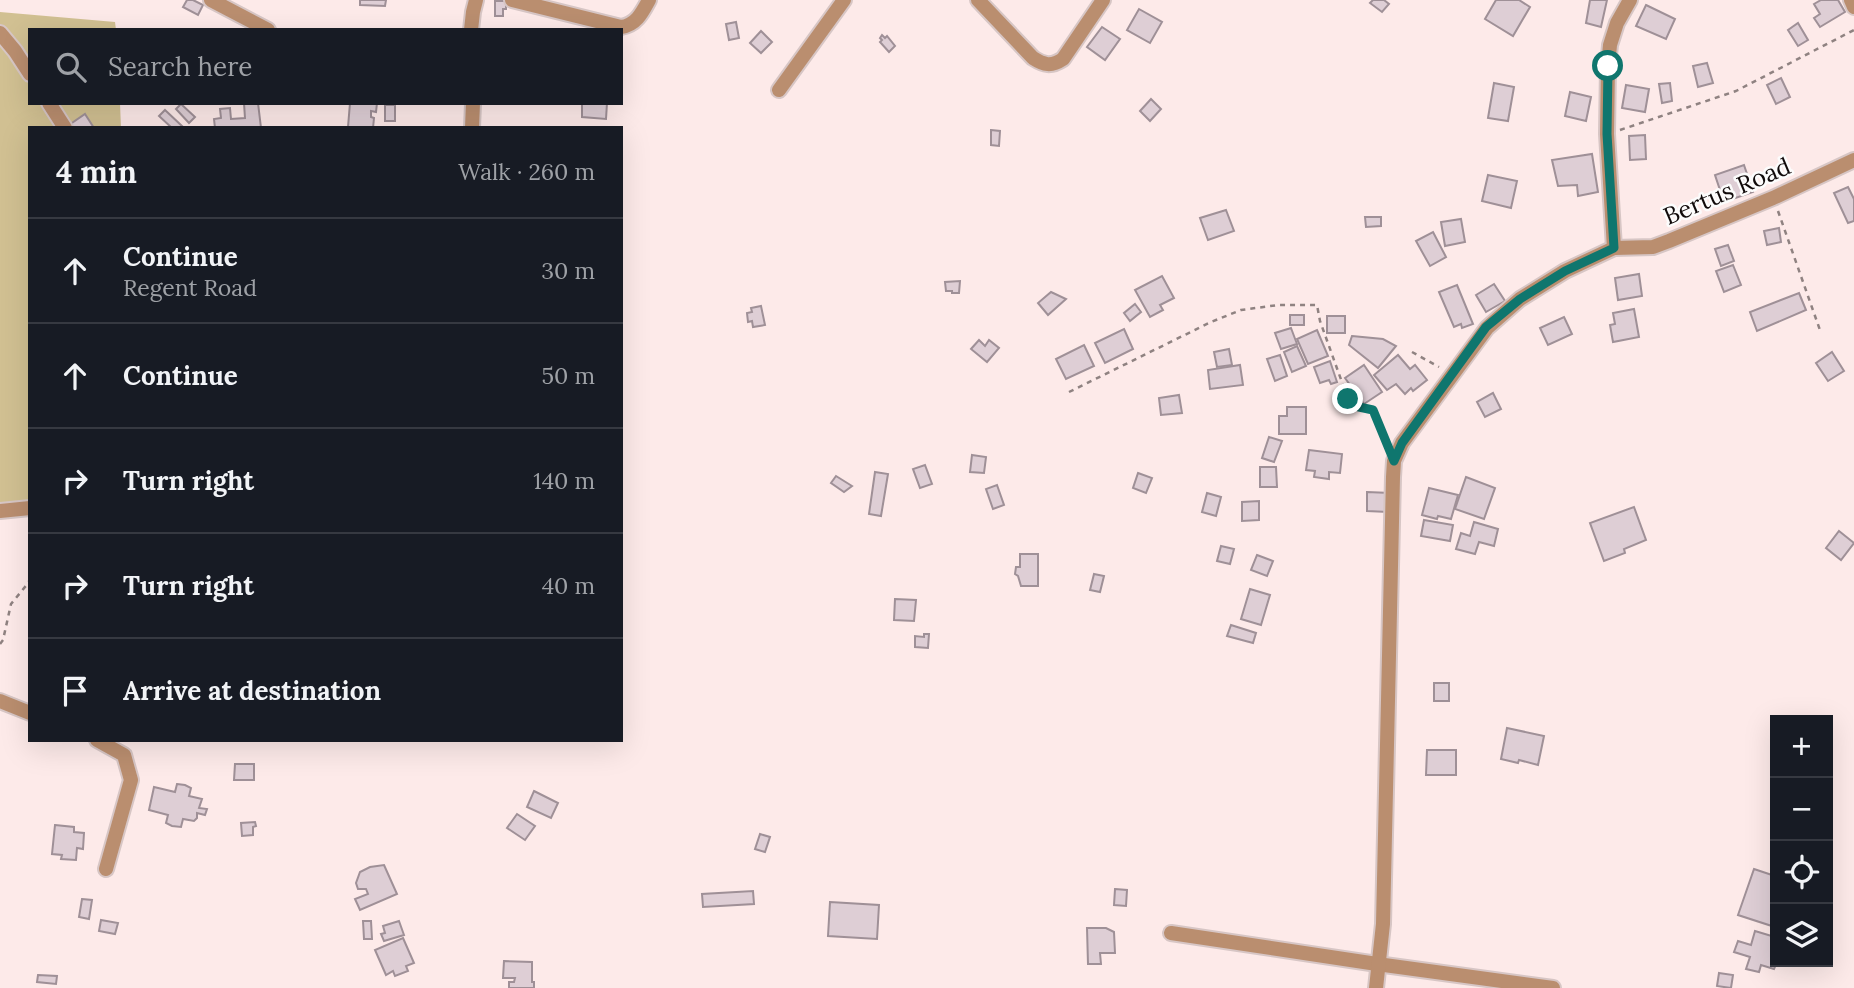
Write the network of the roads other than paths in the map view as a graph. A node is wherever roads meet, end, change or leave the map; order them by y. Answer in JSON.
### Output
{"nodes":[{"id":1,"x":476,"y":0,"type":"edge"},
{"id":2,"x":512,"y":0,"type":"edge"},
{"id":3,"x":649,"y":0,"type":"edge"},
{"id":4,"x":844,"y":0,"type":"edge"},
{"id":5,"x":978,"y":0,"type":"edge"},
{"id":6,"x":1103,"y":0,"type":"edge"},
{"id":7,"x":1630,"y":0,"type":"edge"},
{"id":8,"x":1851,"y":0,"type":"edge"},
{"id":9,"x":216,"y":1,"type":"edge"},
{"id":10,"x":1854,"y":7,"type":"edge"},
{"id":11,"x":264,"y":28,"type":"edge"},
{"id":12,"x":471,"y":28,"type":"edge"},
{"id":13,"x":0,"y":33,"type":"edge"},
{"id":14,"x":28,"y":71,"type":"edge"},
{"id":15,"x":779,"y":90,"type":"dead end"},
{"id":16,"x":50,"y":105,"type":"edge"},
{"id":17,"x":473,"y":105,"type":"edge"},
{"id":18,"x":64,"y":126,"type":"edge"},
{"id":19,"x":472,"y":126,"type":"edge"},
{"id":20,"x":1854,"y":160,"type":"edge"},
{"id":21,"x":1614,"y":248,"type":"junction"},
{"id":22,"x":28,"y":508,"type":"edge"},
{"id":23,"x":0,"y":511,"type":"edge"},
{"id":24,"x":0,"y":701,"type":"edge"},
{"id":25,"x":28,"y":712,"type":"edge"},
{"id":26,"x":101,"y":742,"type":"edge"},
{"id":27,"x":106,"y":869,"type":"dead end"},
{"id":28,"x":1171,"y":933,"type":"dead end"},
{"id":29,"x":1377,"y":964,"type":"junction"},
{"id":30,"x":1376,"y":988,"type":"edge"},
{"id":31,"x":1553,"y":988,"type":"edge"}],
"edges":[{"from":1,"to":12,"type":"street"},
{"from":2,"to":3,"type":"street"},
{"from":4,"to":15,"type":"street"},
{"from":5,"to":6,"type":"street"},
{"from":7,"to":21,"type":"street"},
{"from":8,"to":10,"type":"street"},
{"from":9,"to":11,"type":"street"},
{"from":13,"to":14,"type":"street"},
{"from":16,"to":18,"type":"street"},
{"from":17,"to":19,"type":"street"},
{"from":20,"to":21,"type":"street","name":"Bertus Road"},
{"from":21,"to":29,"type":"street"},
{"from":22,"to":23,"type":"street"},
{"from":24,"to":25,"type":"street"},
{"from":26,"to":27,"type":"street"},
{"from":28,"to":29,"type":"street"},
{"from":29,"to":30,"type":"street"},
{"from":29,"to":31,"type":"street"}]}
